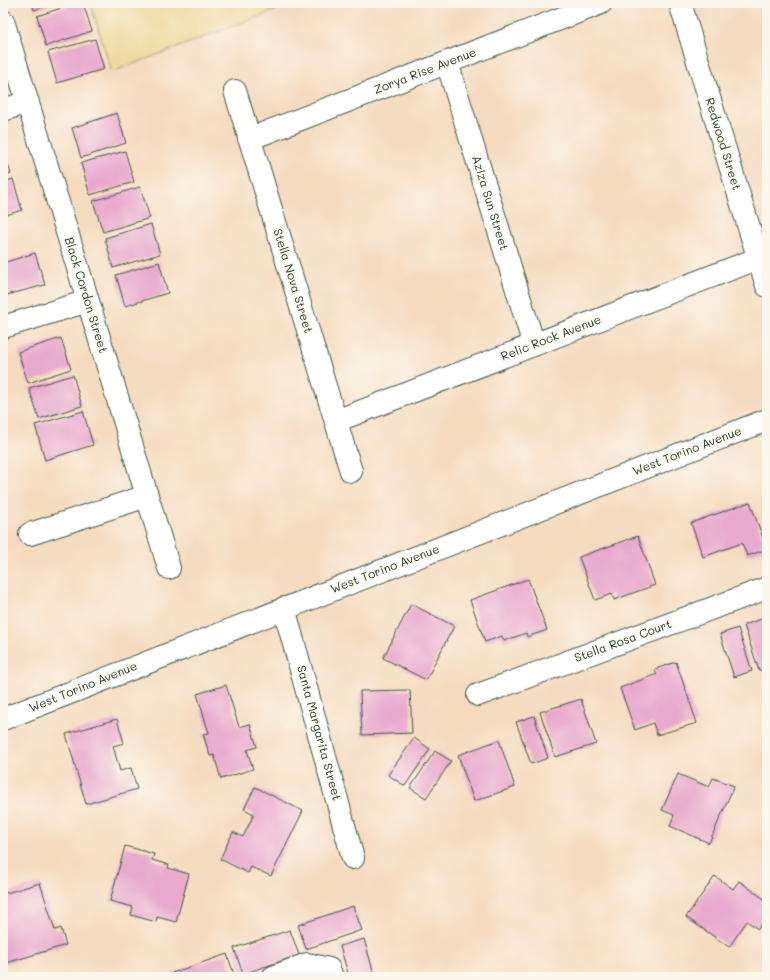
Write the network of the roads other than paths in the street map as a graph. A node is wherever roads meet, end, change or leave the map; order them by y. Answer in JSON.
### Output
{"nodes":[{"id":1,"x":601,"y":3,"type":"edge"},
{"id":2,"x":680,"y":3,"type":"edge"},
{"id":3,"x":3,"y":21,"type":"edge"},
{"id":4,"x":447,"y":62,"type":"junction"},
{"id":5,"x":234,"y":91,"type":"dead end"},
{"id":6,"x":28,"y":102,"type":"junction"},
{"id":7,"x":3,"y":110,"type":"edge"},
{"id":8,"x":249,"y":139,"type":"junction"},
{"id":9,"x":763,"y":256,"type":"edge"},
{"id":10,"x":767,"y":286,"type":"edge"},
{"id":11,"x":88,"y":301,"type":"junction"},
{"id":12,"x":3,"y":327,"type":"edge"},
{"id":13,"x":534,"y":344,"type":"junction"},
{"id":14,"x":767,"y":420,"type":"edge"},
{"id":15,"x":336,"y":421,"type":"junction"},
{"id":16,"x":351,"y":471,"type":"dead end"},
{"id":17,"x":147,"y":496,"type":"junction"},
{"id":18,"x":30,"y":534,"type":"dead end"},
{"id":19,"x":169,"y":568,"type":"dead end"},
{"id":20,"x":767,"y":588,"type":"edge"},
{"id":21,"x":284,"y":608,"type":"junction"},
{"id":22,"x":478,"y":695,"type":"dead end"},
{"id":23,"x":3,"y":718,"type":"edge"},
{"id":24,"x":353,"y":858,"type":"dead end"},
{"id":25,"x":273,"y":977,"type":"edge"},
{"id":26,"x":332,"y":977,"type":"edge"}],
"edges":[{"from":1,"to":4,"type":"street","name":"Zorya Rise Avenue"},
{"from":2,"to":9,"type":"street","name":"Redwood Street"},
{"from":3,"to":6,"type":"street","name":"Black Cordon Street"},
{"from":4,"to":8,"type":"street","name":"Zorya Rise Avenue"},
{"from":4,"to":13,"type":"street","name":"Aziza Sun Street"},
{"from":5,"to":8,"type":"street","name":"Stella Nova Street"},
{"from":6,"to":7,"type":"street"},
{"from":6,"to":11,"type":"street","name":"Black Cordon Street"},
{"from":8,"to":15,"type":"street","name":"Stella Nova Street"},
{"from":9,"to":10,"type":"street","name":"Redwood Street"},
{"from":9,"to":13,"type":"street","name":"Relic Rock Avenue"},
{"from":11,"to":12,"type":"street"},
{"from":11,"to":17,"type":"street","name":"Black Cordon Street"},
{"from":13,"to":15,"type":"street","name":"Relic Rock Avenue"},
{"from":14,"to":21,"type":"street","name":"West Torino Avenue"},
{"from":15,"to":16,"type":"street","name":"Stella Nova Street"},
{"from":17,"to":18,"type":"street"},
{"from":17,"to":19,"type":"street","name":"Black Cordon Street"},
{"from":20,"to":22,"type":"street","name":"Stella Rosa Court"},
{"from":21,"to":23,"type":"street","name":"West Torino Avenue"},
{"from":21,"to":24,"type":"street","name":"Santa Margarita Street"},
{"from":25,"to":26,"type":"street"}]}
